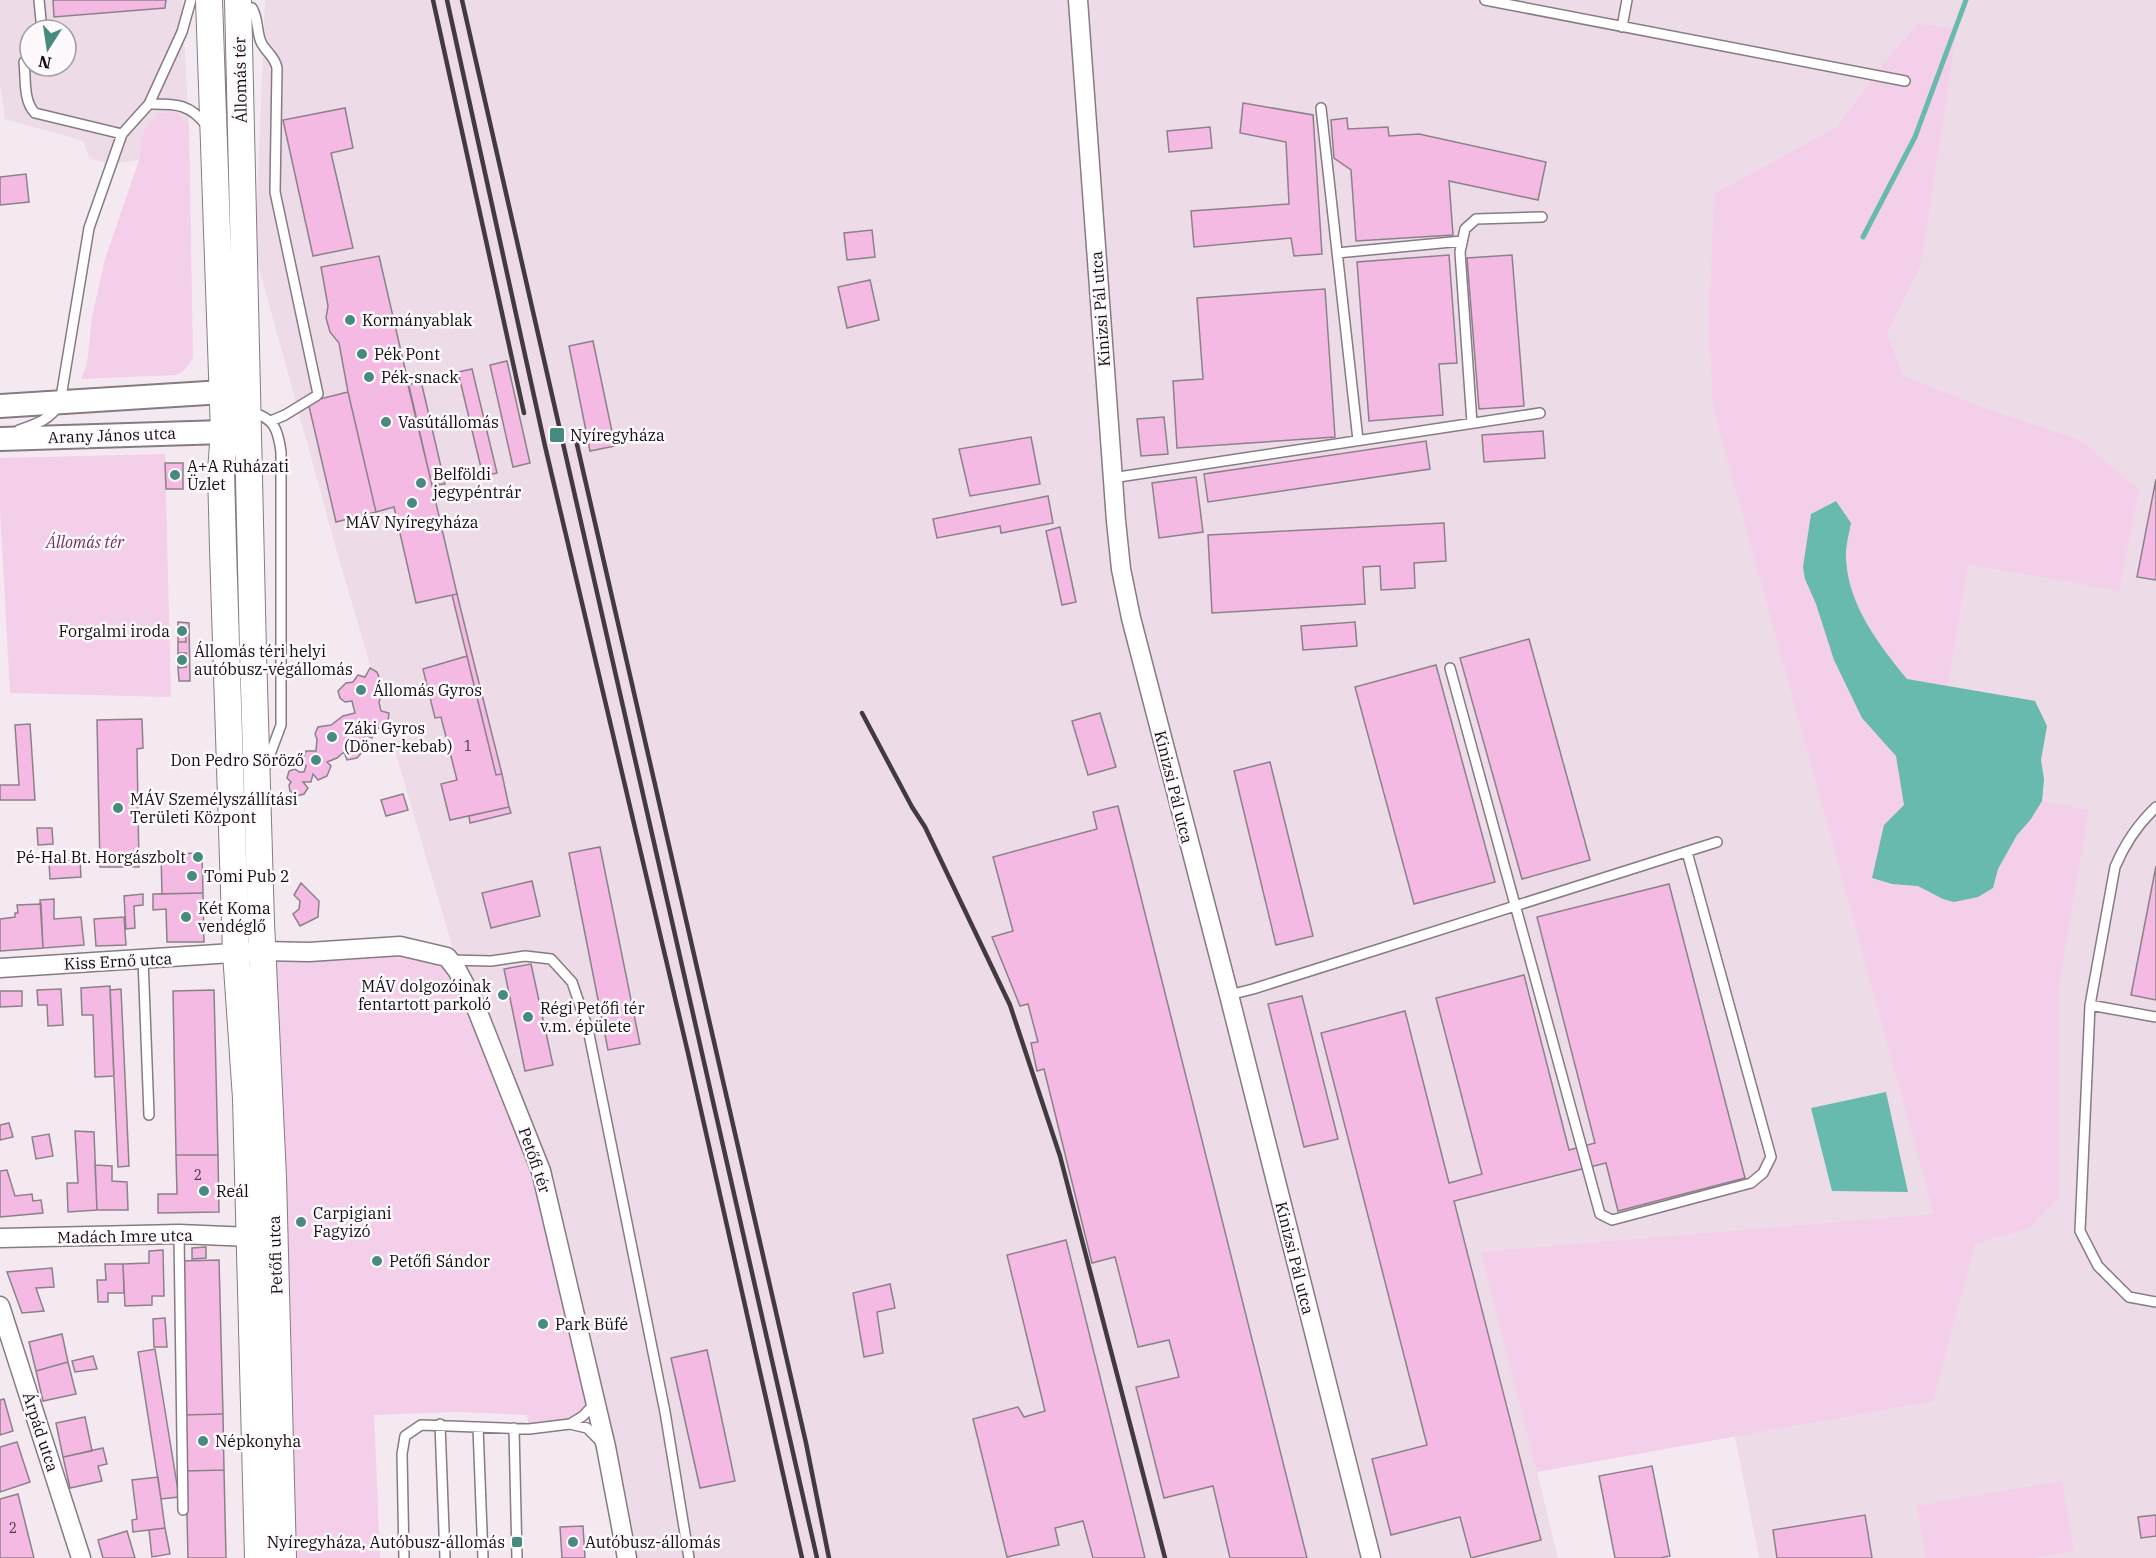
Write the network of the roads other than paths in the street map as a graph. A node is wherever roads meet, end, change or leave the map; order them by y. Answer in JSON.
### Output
{"nodes":[{"id":1,"x":39,"y":0,"type":"edge"},
{"id":2,"x":191,"y":0,"type":"edge"},
{"id":3,"x":209,"y":0,"type":"edge"},
{"id":4,"x":1078,"y":0,"type":"edge"},
{"id":5,"x":1485,"y":0,"type":"edge"},
{"id":6,"x":1627,"y":0,"type":"edge"},
{"id":7,"x":238,"y":3,"type":"edge"},
{"id":8,"x":41,"y":18,"type":"edge"},
{"id":9,"x":1622,"y":27,"type":"junction"},
{"id":10,"x":25,"y":78,"type":"edge"},
{"id":11,"x":1905,"y":81,"type":"dead end"},
{"id":12,"x":149,"y":104,"type":"junction"},
{"id":13,"x":1322,"y":108,"type":"dead end"},
{"id":14,"x":122,"y":134,"type":"junction"},
{"id":15,"x":213,"y":134,"type":"junction"},
{"id":16,"x":1542,"y":217,"type":"dead end"},
{"id":17,"x":1462,"y":241,"type":"junction"},
{"id":18,"x":1337,"y":253,"type":"junction"},
{"id":19,"x":223,"y":392,"type":"junction"},
{"id":20,"x":60,"y":403,"type":"junction"},
{"id":21,"x":0,"y":406,"type":"edge"},
{"id":22,"x":1540,"y":413,"type":"dead end"},
{"id":23,"x":260,"y":416,"type":"junction"},
{"id":24,"x":1472,"y":423,"type":"junction"},
{"id":25,"x":224,"y":432,"type":"junction"},
{"id":26,"x":0,"y":438,"type":"edge"},
{"id":27,"x":1358,"y":440,"type":"junction"},
{"id":28,"x":1112,"y":478,"type":"junction"},
{"id":29,"x":1450,"y":669,"type":"dead end"},
{"id":30,"x":2156,"y":807,"type":"edge"},
{"id":31,"x":1717,"y":842,"type":"dead end"},
{"id":32,"x":1687,"y":852,"type":"junction"},
{"id":33,"x":1515,"y":905,"type":"junction"},
{"id":34,"x":263,"y":951,"type":"junction"},
{"id":35,"x":236,"y":953,"type":"junction"},
{"id":36,"x":144,"y":959,"type":"junction"},
{"id":37,"x":450,"y":960,"type":"junction"},
{"id":38,"x":0,"y":968,"type":"edge"},
{"id":39,"x":1229,"y":995,"type":"junction"},
{"id":40,"x":2090,"y":1005,"type":"junction"},
{"id":41,"x":2156,"y":1017,"type":"edge"},
{"id":42,"x":149,"y":1114,"type":"dead end"},
{"id":43,"x":179,"y":1234,"type":"junction"},
{"id":44,"x":0,"y":1238,"type":"edge"},
{"id":45,"x":251,"y":1238,"type":"junction"},
{"id":46,"x":2156,"y":1302,"type":"edge"},
{"id":47,"x":0,"y":1306,"type":"edge"},
{"id":48,"x":596,"y":1403,"type":"junction"},
{"id":49,"x":440,"y":1424,"type":"junction"},
{"id":50,"x":570,"y":1424,"type":"junction"},
{"id":51,"x":478,"y":1426,"type":"junction"},
{"id":52,"x":514,"y":1428,"type":"junction"},
{"id":53,"x":606,"y":1447,"type":"junction"},
{"id":54,"x":183,"y":1510,"type":"dead end"},
{"id":55,"x":81,"y":1558,"type":"edge"},
{"id":56,"x":258,"y":1558,"type":"edge"},
{"id":57,"x":283,"y":1558,"type":"edge"},
{"id":58,"x":404,"y":1558,"type":"edge"},
{"id":59,"x":445,"y":1558,"type":"edge"},
{"id":60,"x":483,"y":1558,"type":"edge"},
{"id":61,"x":518,"y":1558,"type":"edge"},
{"id":62,"x":627,"y":1558,"type":"edge"},
{"id":63,"x":690,"y":1558,"type":"edge"},
{"id":64,"x":1371,"y":1558,"type":"edge"}],
"edges":[{"from":1,"to":8,"type":"lane"},
{"from":2,"to":12,"type":"lane"},
{"from":3,"to":15,"type":"main road","name":"Állomás tér"},
{"from":4,"to":28,"type":"street","name":"Kinizsi Pál utca"},
{"from":5,"to":9,"type":"lane"},
{"from":6,"to":9,"type":"lane"},
{"from":7,"to":23,"type":"main road","name":"Állomás tér"},
{"from":7,"to":23,"type":"lane"},
{"from":9,"to":11,"type":"lane"},
{"from":10,"to":14,"type":"lane"},
{"from":12,"to":14,"type":"lane"},
{"from":12,"to":15,"type":"lane"},
{"from":13,"to":18,"type":"lane"},
{"from":14,"to":20,"type":"lane"},
{"from":15,"to":19,"type":"main road","name":"Állomás tér"},
{"from":16,"to":17,"type":"lane"},
{"from":17,"to":18,"type":"lane"},
{"from":17,"to":24,"type":"lane"},
{"from":18,"to":27,"type":"lane"},
{"from":19,"to":20,"type":"street","name":"Arany János utca"},
{"from":19,"to":23,"type":"street"},
{"from":19,"to":25,"type":"main road","name":"Állomás tér"},
{"from":20,"to":21,"type":"street","name":"Arany János utca"},
{"from":20,"to":26,"type":"lane"},
{"from":22,"to":24,"type":"lane"},
{"from":23,"to":25,"type":"street"},
{"from":23,"to":34,"type":"main road","name":"Állomás tér"},
{"from":24,"to":27,"type":"lane"},
{"from":25,"to":26,"type":"street","name":"Arany János utca"},
{"from":25,"to":35,"type":"main road","name":"Állomás tér"},
{"from":27,"to":28,"type":"lane"},
{"from":28,"to":39,"type":"street","name":"Kinizsi Pál utca"},
{"from":29,"to":33,"type":"lane"},
{"from":30,"to":40,"type":"lane"},
{"from":31,"to":32,"type":"lane"},
{"from":32,"to":33,"type":"lane"},
{"from":32,"to":33,"type":"lane"},
{"from":33,"to":39,"type":"lane"},
{"from":34,"to":35,"type":"street","name":"Kiss Ernő utca"},
{"from":34,"to":37,"type":"street"},
{"from":34,"to":57,"type":"main road","name":"Petőfi utca"},
{"from":35,"to":36,"type":"street","name":"Kiss Ernő utca"},
{"from":35,"to":45,"type":"main road","name":"Petőfi utca"},
{"from":36,"to":38,"type":"street","name":"Kiss Ernő utca"},
{"from":36,"to":42,"type":"lane"},
{"from":37,"to":48,"type":"street","name":"Petőfi tér"},
{"from":37,"to":63,"type":"lane"},
{"from":39,"to":64,"type":"street","name":"Kinizsi Pál utca"},
{"from":40,"to":41,"type":"lane"},
{"from":40,"to":46,"type":"lane"},
{"from":43,"to":44,"type":"street","name":"Madách Imre utca"},
{"from":43,"to":45,"type":"street","name":"Madách Imre utca"},
{"from":43,"to":54,"type":"lane"},
{"from":45,"to":56,"type":"main road","name":"Petőfi utca"},
{"from":47,"to":55,"type":"street","name":"Árpád utca"},
{"from":48,"to":50,"type":"lane"},
{"from":48,"to":53,"type":"street","name":"Petőfi tér"},
{"from":49,"to":51,"type":"lane"},
{"from":49,"to":58,"type":"lane"},
{"from":49,"to":59,"type":"lane"},
{"from":50,"to":52,"type":"lane"},
{"from":50,"to":53,"type":"lane"},
{"from":51,"to":52,"type":"lane"},
{"from":51,"to":60,"type":"lane"},
{"from":52,"to":61,"type":"lane"},
{"from":53,"to":62,"type":"street","name":"Petőfi tér"}]}
